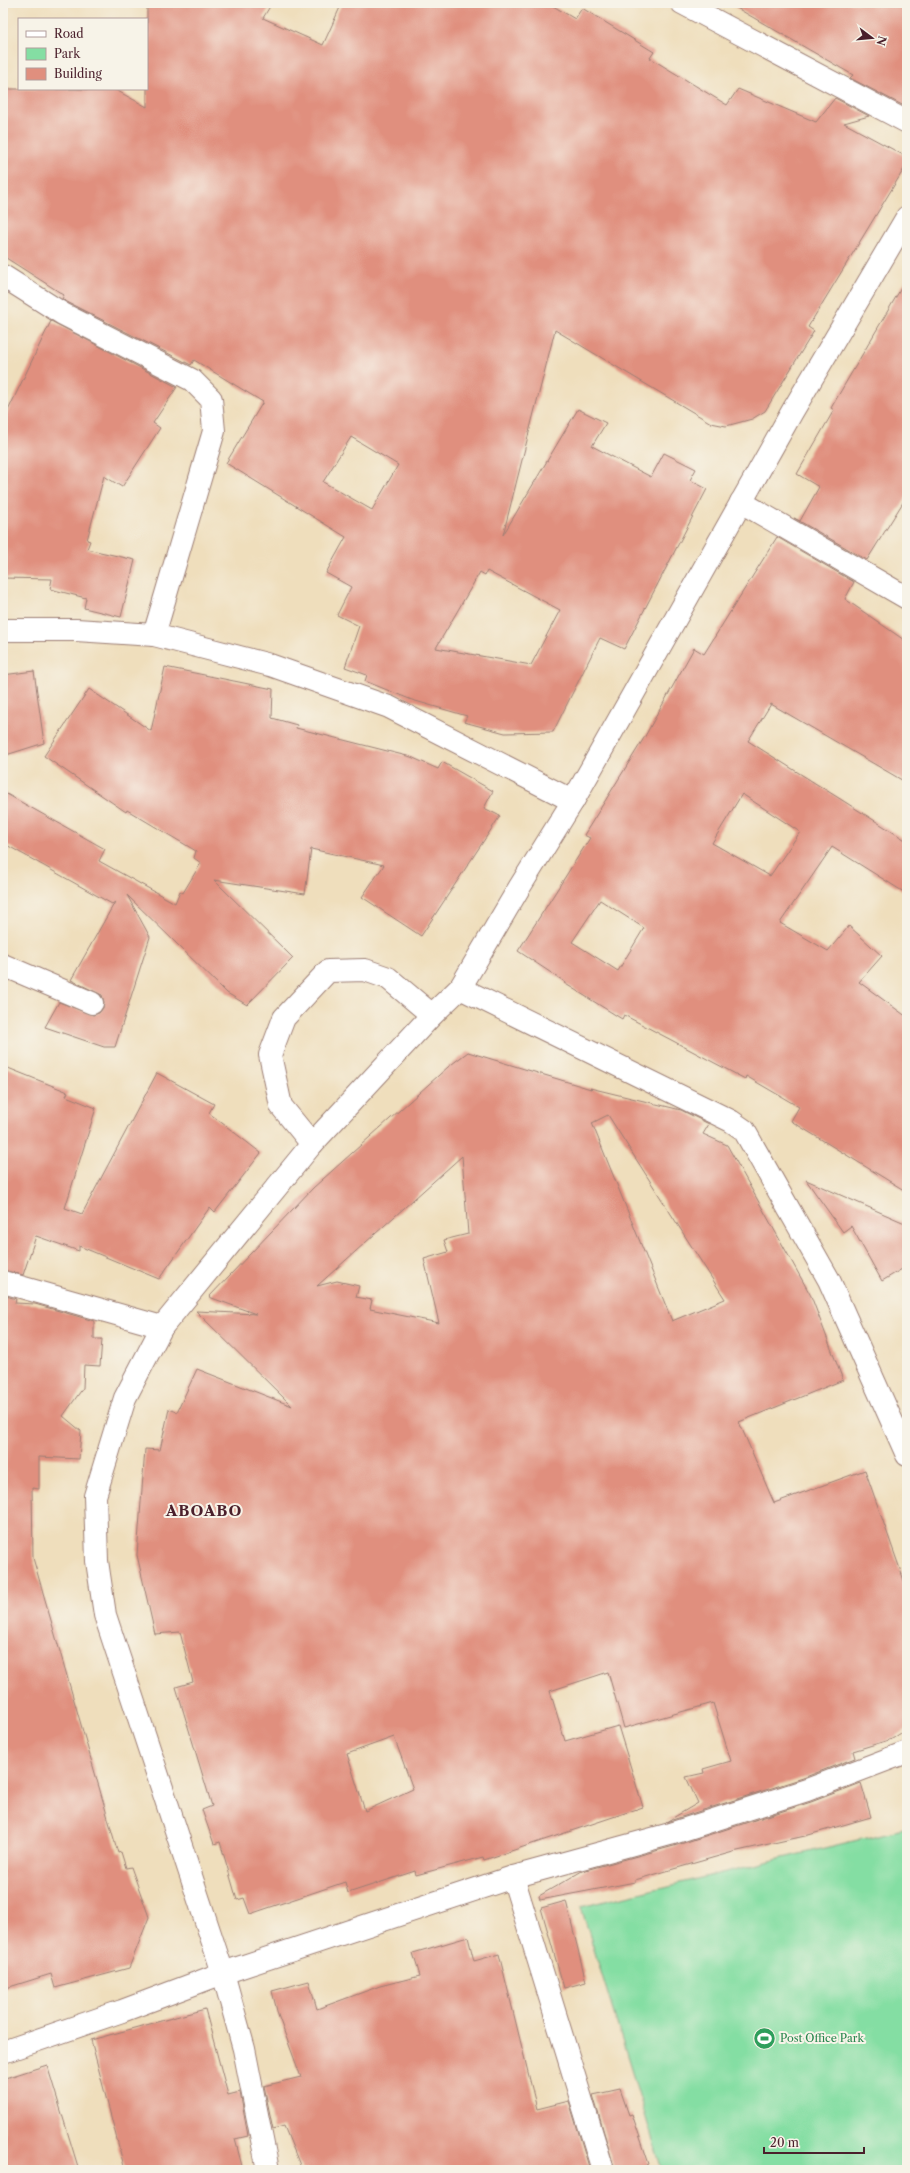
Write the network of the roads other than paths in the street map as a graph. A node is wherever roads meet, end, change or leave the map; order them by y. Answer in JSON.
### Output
{"nodes":[{"id":1,"x":682,"y":3,"type":"edge"},
{"id":2,"x":907,"y":122,"type":"edge"},
{"id":3,"x":907,"y":217,"type":"edge"},
{"id":4,"x":3,"y":276,"type":"edge"},
{"id":5,"x":741,"y":502,"type":"junction"},
{"id":6,"x":907,"y":598,"type":"edge"},
{"id":7,"x":3,"y":630,"type":"edge"},
{"id":8,"x":154,"y":635,"type":"junction"},
{"id":9,"x":573,"y":801,"type":"junction"},
{"id":10,"x":3,"y":965,"type":"edge"},
{"id":11,"x":460,"y":988,"type":"junction"},
{"id":12,"x":92,"y":1003,"type":"dead end"},
{"id":13,"x":432,"y":1014,"type":"junction"},
{"id":14,"x":312,"y":1144,"type":"junction"},
{"id":15,"x":3,"y":1282,"type":"edge"},
{"id":16,"x":162,"y":1327,"type":"junction"},
{"id":17,"x":907,"y":1455,"type":"edge"},
{"id":18,"x":907,"y":1752,"type":"edge"},
{"id":19,"x":513,"y":1877,"type":"junction"},
{"id":20,"x":223,"y":1973,"type":"junction"},
{"id":21,"x":3,"y":2052,"type":"edge"},
{"id":22,"x":268,"y":2170,"type":"edge"},
{"id":23,"x":603,"y":2170,"type":"edge"}],
"edges":[{"from":1,"to":2,"type":"street"},
{"from":3,"to":5,"type":"street"},
{"from":4,"to":8,"type":"street"},
{"from":5,"to":6,"type":"street"},
{"from":5,"to":9,"type":"street"},
{"from":7,"to":8,"type":"street"},
{"from":8,"to":9,"type":"street"},
{"from":9,"to":11,"type":"street"},
{"from":10,"to":12,"type":"street"},
{"from":11,"to":13,"type":"street"},
{"from":11,"to":17,"type":"street"},
{"from":13,"to":14,"type":"street"},
{"from":13,"to":14,"type":"street"},
{"from":14,"to":16,"type":"street"},
{"from":15,"to":16,"type":"street"},
{"from":16,"to":20,"type":"street"},
{"from":18,"to":19,"type":"street"},
{"from":19,"to":20,"type":"street"},
{"from":19,"to":23,"type":"street"},
{"from":20,"to":21,"type":"street"},
{"from":20,"to":22,"type":"street"}]}
